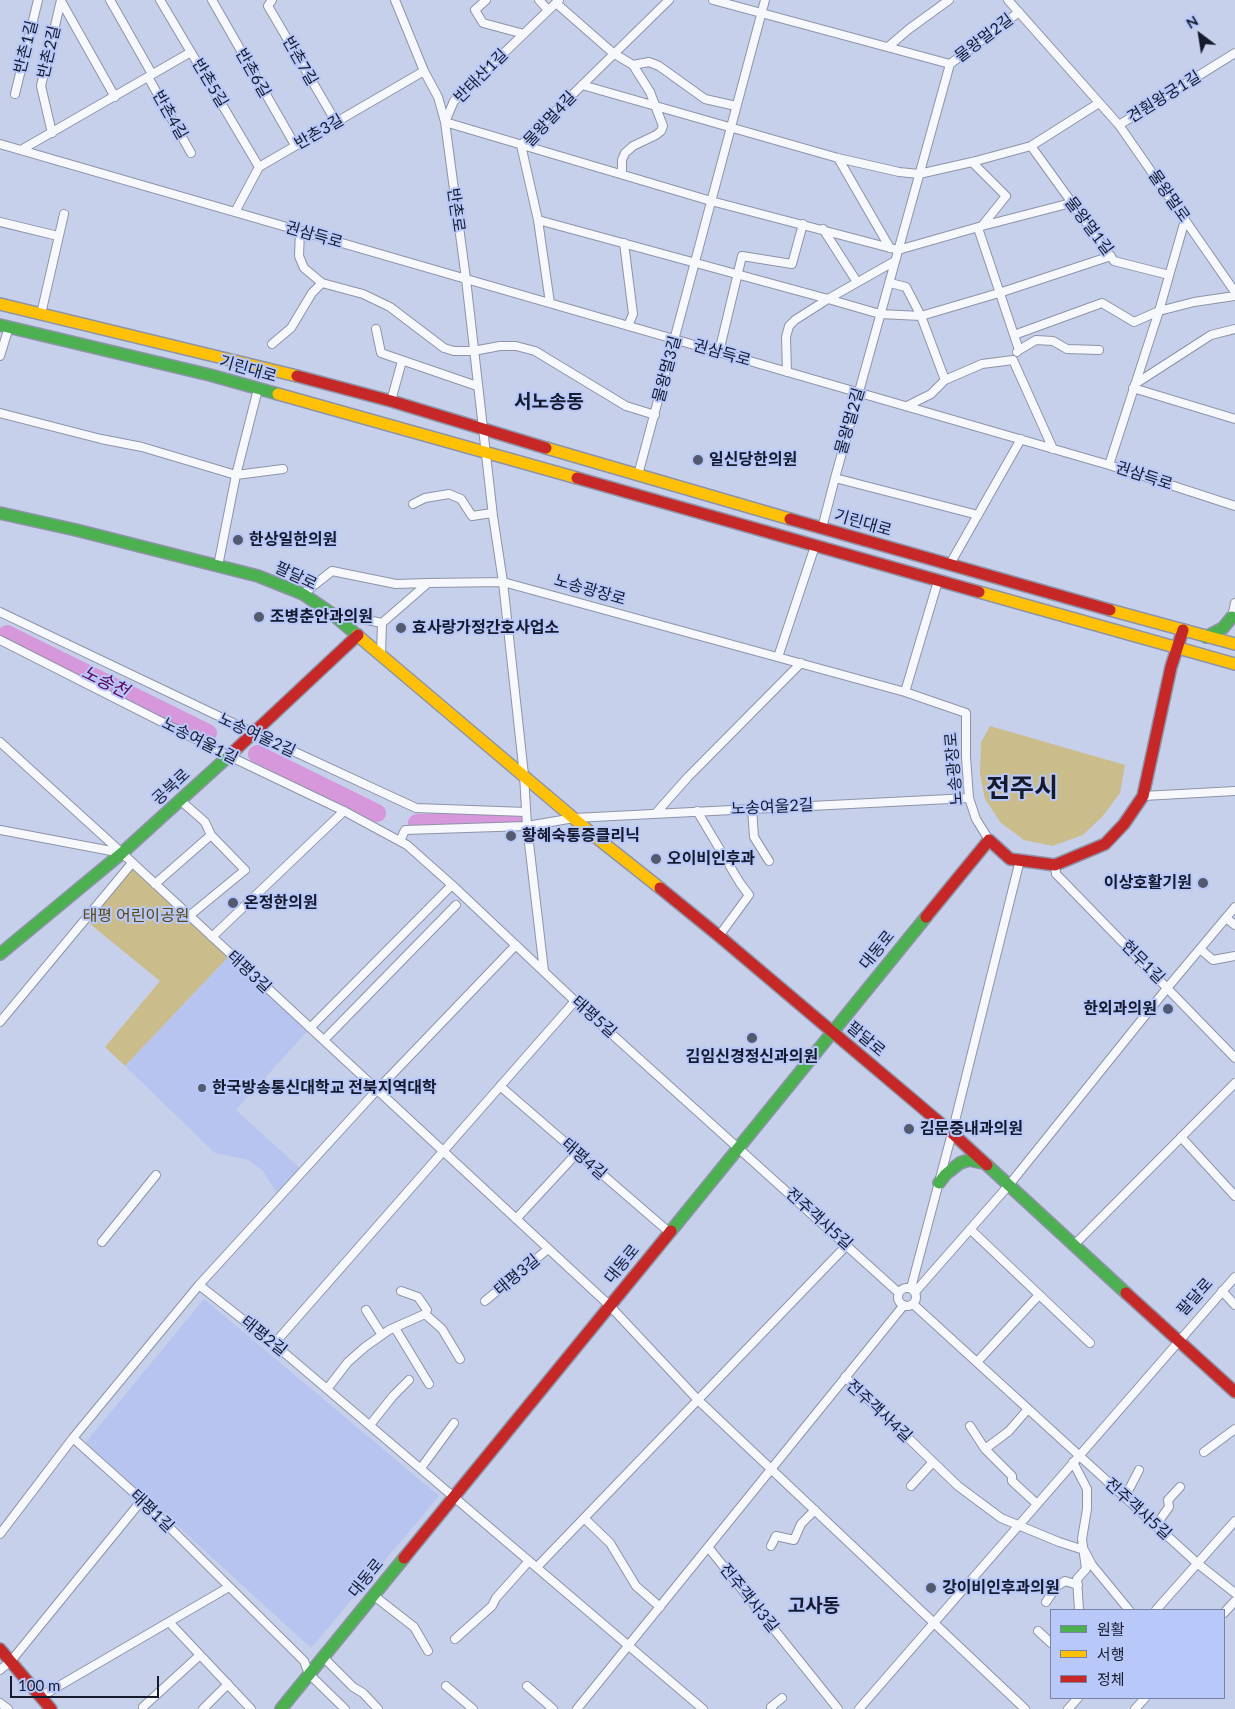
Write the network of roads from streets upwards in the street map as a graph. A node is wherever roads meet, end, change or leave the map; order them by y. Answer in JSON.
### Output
{"nodes":[{"id":1,"x":36,"y":0,"type":"edge"},
{"id":2,"x":61,"y":0,"type":"edge"},
{"id":3,"x":110,"y":0,"type":"edge"},
{"id":4,"x":160,"y":0,"type":"edge"},
{"id":5,"x":212,"y":0,"type":"edge"},
{"id":6,"x":272,"y":0,"type":"edge"},
{"id":7,"x":395,"y":0,"type":"edge"},
{"id":8,"x":486,"y":0,"type":"edge"},
{"id":9,"x":539,"y":0,"type":"edge"},
{"id":10,"x":669,"y":0,"type":"edge"},
{"id":11,"x":714,"y":0,"type":"edge"},
{"id":12,"x":764,"y":0,"type":"edge"},
{"id":13,"x":949,"y":0,"type":"edge"},
{"id":14,"x":1008,"y":0,"type":"edge"},
{"id":15,"x":558,"y":1,"type":"edge"},
{"id":16,"x":548,"y":10,"type":"junction"},
{"id":17,"x":1019,"y":12,"type":"junction"},
{"id":18,"x":761,"y":14,"type":"junction"},
{"id":19,"x":524,"y":34,"type":"junction"},
{"id":20,"x":888,"y":47,"type":"junction"},
{"id":21,"x":191,"y":52,"type":"junction"},
{"id":22,"x":613,"y":53,"type":"junction"},
{"id":23,"x":1235,"y":53,"type":"edge"},
{"id":24,"x":950,"y":64,"type":"junction"},
{"id":25,"x":633,"y":65,"type":"junction"},
{"id":26,"x":424,"y":71,"type":"junction"},
{"id":27,"x":150,"y":76,"type":"junction"},
{"id":28,"x":582,"y":85,"type":"junction"},
{"id":29,"x":15,"y":94,"type":"dead end"},
{"id":30,"x":115,"y":97,"type":"junction"},
{"id":31,"x":1099,"y":103,"type":"junction"},
{"id":32,"x":656,"y":106,"type":"junction"},
{"id":33,"x":736,"y":106,"type":"junction"},
{"id":34,"x":336,"y":122,"type":"junction"},
{"id":35,"x":445,"y":122,"type":"junction"},
{"id":36,"x":1119,"y":125,"type":"junction"},
{"id":37,"x":730,"y":128,"type":"junction"},
{"id":38,"x":52,"y":132,"type":"junction"},
{"id":39,"x":0,"y":144,"type":"edge"},
{"id":40,"x":295,"y":145,"type":"junction"},
{"id":41,"x":521,"y":145,"type":"junction"},
{"id":42,"x":1030,"y":146,"type":"junction"},
{"id":43,"x":21,"y":150,"type":"junction"},
{"id":44,"x":191,"y":153,"type":"dead end"},
{"id":45,"x":838,"y":158,"type":"junction"},
{"id":46,"x":972,"y":162,"type":"junction"},
{"id":47,"x":259,"y":167,"type":"junction"},
{"id":48,"x":622,"y":174,"type":"junction"},
{"id":49,"x":919,"y":174,"type":"junction"},
{"id":50,"x":711,"y":200,"type":"junction"},
{"id":51,"x":1070,"y":203,"type":"junction"},
{"id":52,"x":235,"y":212,"type":"junction"},
{"id":53,"x":64,"y":214,"type":"dead end"},
{"id":54,"x":538,"y":220,"type":"junction"},
{"id":55,"x":1185,"y":220,"type":"junction"},
{"id":56,"x":0,"y":222,"type":"edge"},
{"id":57,"x":806,"y":225,"type":"junction"},
{"id":58,"x":980,"y":227,"type":"junction"},
{"id":59,"x":823,"y":229,"type":"junction"},
{"id":60,"x":300,"y":231,"type":"junction"},
{"id":61,"x":58,"y":236,"type":"junction"},
{"id":62,"x":624,"y":243,"type":"junction"},
{"id":63,"x":894,"y":249,"type":"junction"},
{"id":64,"x":1111,"y":256,"type":"junction"},
{"id":65,"x":895,"y":261,"type":"junction"},
{"id":66,"x":695,"y":263,"type":"junction"},
{"id":67,"x":739,"y":274,"type":"junction"},
{"id":68,"x":1169,"y":274,"type":"junction"},
{"id":69,"x":466,"y":279,"type":"junction"},
{"id":70,"x":858,"y":282,"type":"junction"},
{"id":71,"x":322,"y":283,"type":"junction"},
{"id":72,"x":890,"y":283,"type":"junction"},
{"id":73,"x":999,"y":293,"type":"junction"},
{"id":74,"x":1235,"y":294,"type":"edge"},
{"id":75,"x":828,"y":299,"type":"junction"},
{"id":76,"x":550,"y":303,"type":"junction"},
{"id":77,"x":0,"y":304,"type":"edge"},
{"id":78,"x":1159,"y":310,"type":"junction"},
{"id":79,"x":41,"y":314,"type":"junction"},
{"id":80,"x":880,"y":314,"type":"junction"},
{"id":81,"x":921,"y":316,"type":"junction"},
{"id":82,"x":4,"y":326,"type":"edge"},
{"id":83,"x":628,"y":326,"type":"junction"},
{"id":84,"x":376,"y":329,"type":"dead end"},
{"id":85,"x":1235,"y":329,"type":"edge"},
{"id":86,"x":1014,"y":335,"type":"junction"},
{"id":87,"x":675,"y":339,"type":"junction"},
{"id":88,"x":272,"y":344,"type":"dead end"},
{"id":89,"x":1019,"y":350,"type":"junction"},
{"id":90,"x":1099,"y":350,"type":"dead end"},
{"id":91,"x":473,"y":351,"type":"junction"},
{"id":92,"x":719,"y":352,"type":"junction"},
{"id":93,"x":0,"y":356,"type":"edge"},
{"id":94,"x":1013,"y":360,"type":"junction"},
{"id":95,"x":402,"y":361,"type":"junction"},
{"id":96,"x":788,"y":372,"type":"junction"},
{"id":97,"x":946,"y":380,"type":"junction"},
{"id":98,"x":477,"y":386,"type":"junction"},
{"id":99,"x":1134,"y":386,"type":"junction"},
{"id":100,"x":258,"y":389,"type":"junction"},
{"id":101,"x":858,"y":392,"type":"junction"},
{"id":102,"x":391,"y":401,"type":"junction"},
{"id":103,"x":907,"y":406,"type":"junction"},
{"id":104,"x":0,"y":413,"type":"edge"},
{"id":105,"x":655,"y":415,"type":"junction"},
{"id":106,"x":1235,"y":419,"type":"edge"},
{"id":107,"x":483,"y":429,"type":"junction"},
{"id":108,"x":1021,"y":439,"type":"junction"},
{"id":109,"x":1053,"y":448,"type":"junction"},
{"id":110,"x":485,"y":452,"type":"junction"},
{"id":111,"x":1109,"y":465,"type":"junction"},
{"id":112,"x":283,"y":469,"type":"dead end"},
{"id":113,"x":236,"y":475,"type":"junction"},
{"id":114,"x":638,"y":475,"type":"junction"},
{"id":115,"x":835,"y":478,"type":"junction"},
{"id":116,"x":413,"y":504,"type":"dead end"},
{"id":117,"x":1235,"y":506,"type":"edge"},
{"id":118,"x":0,"y":513,"type":"edge"},
{"id":119,"x":492,"y":513,"type":"junction"},
{"id":120,"x":978,"y":515,"type":"junction"},
{"id":121,"x":822,"y":528,"type":"junction"},
{"id":122,"x":814,"y":546,"type":"junction"},
{"id":123,"x":950,"y":564,"type":"junction"},
{"id":124,"x":218,"y":566,"type":"junction"},
{"id":125,"x":938,"y":581,"type":"junction"},
{"id":126,"x":503,"y":582,"type":"junction"},
{"id":127,"x":428,"y":583,"type":"junction"},
{"id":128,"x":302,"y":594,"type":"junction"},
{"id":129,"x":1235,"y":603,"type":"edge"},
{"id":130,"x":2,"y":613,"type":"edge"},
{"id":131,"x":331,"y":613,"type":"junction"},
{"id":132,"x":1234,"y":620,"type":"edge"},
{"id":133,"x":0,"y":623,"type":"edge"},
{"id":134,"x":382,"y":624,"type":"junction"},
{"id":135,"x":1183,"y":630,"type":"junction"},
{"id":136,"x":358,"y":635,"type":"junction"},
{"id":137,"x":1206,"y":637,"type":"junction"},
{"id":138,"x":0,"y":640,"type":"edge"},
{"id":139,"x":1235,"y":644,"type":"edge"},
{"id":140,"x":1178,"y":648,"type":"junction"},
{"id":141,"x":382,"y":655,"type":"junction"},
{"id":142,"x":778,"y":657,"type":"junction"},
{"id":143,"x":801,"y":663,"type":"junction"},
{"id":144,"x":1235,"y":664,"type":"edge"},
{"id":145,"x":905,"y":692,"type":"junction"},
{"id":146,"x":254,"y":733,"type":"junction"},
{"id":147,"x":0,"y":742,"type":"edge"},
{"id":148,"x":228,"y":756,"type":"junction"},
{"id":149,"x":524,"y":775,"type":"junction"},
{"id":150,"x":1235,"y":791,"type":"edge"},
{"id":151,"x":1143,"y":796,"type":"junction"},
{"id":152,"x":969,"y":798,"type":"junction"},
{"id":153,"x":181,"y":801,"type":"junction"},
{"id":154,"x":752,"y":808,"type":"junction"},
{"id":155,"x":344,"y":811,"type":"junction"},
{"id":156,"x":697,"y":811,"type":"junction"},
{"id":157,"x":526,"y":812,"type":"junction"},
{"id":158,"x":656,"y":813,"type":"junction"},
{"id":159,"x":574,"y":818,"type":"junction"},
{"id":160,"x":527,"y":826,"type":"junction"},
{"id":161,"x":0,"y":830,"type":"edge"},
{"id":162,"x":211,"y":835,"type":"junction"},
{"id":163,"x":989,"y":840,"type":"junction"},
{"id":164,"x":400,"y":841,"type":"junction"},
{"id":165,"x":122,"y":853,"type":"junction"},
{"id":166,"x":1020,"y":860,"type":"junction"},
{"id":167,"x":769,"y":861,"type":"dead end"},
{"id":168,"x":132,"y":863,"type":"junction"},
{"id":169,"x":1055,"y":865,"type":"junction"},
{"id":170,"x":155,"y":884,"type":"junction"},
{"id":171,"x":452,"y":885,"type":"junction"},
{"id":172,"x":456,"y":905,"type":"dead end"},
{"id":173,"x":1235,"y":907,"type":"edge"},
{"id":174,"x":189,"y":916,"type":"junction"},
{"id":175,"x":1226,"y":918,"type":"junction"},
{"id":176,"x":1235,"y":925,"type":"edge"},
{"id":177,"x":719,"y":936,"type":"junction"},
{"id":178,"x":212,"y":937,"type":"junction"},
{"id":179,"x":516,"y":945,"type":"junction"},
{"id":180,"x":1200,"y":949,"type":"junction"},
{"id":181,"x":0,"y":954,"type":"edge"},
{"id":182,"x":1235,"y":956,"type":"edge"},
{"id":183,"x":544,"y":971,"type":"junction"},
{"id":184,"x":1168,"y":987,"type":"junction"},
{"id":185,"x":575,"y":1000,"type":"junction"},
{"id":186,"x":0,"y":1022,"type":"edge"},
{"id":187,"x":310,"y":1028,"type":"junction"},
{"id":188,"x":832,"y":1032,"type":"junction"},
{"id":189,"x":324,"y":1040,"type":"junction"},
{"id":190,"x":1235,"y":1058,"type":"edge"},
{"id":191,"x":1235,"y":1083,"type":"edge"},
{"id":192,"x":500,"y":1086,"type":"junction"},
{"id":193,"x":377,"y":1090,"type":"junction"},
{"id":194,"x":952,"y":1133,"type":"junction"},
{"id":195,"x":1181,"y":1137,"type":"junction"},
{"id":196,"x":738,"y":1147,"type":"junction"},
{"id":197,"x":443,"y":1151,"type":"junction"},
{"id":198,"x":577,"y":1153,"type":"junction"},
{"id":199,"x":985,"y":1164,"type":"junction"},
{"id":200,"x":156,"y":1175,"type":"dead end"},
{"id":201,"x":939,"y":1183,"type":"junction"},
{"id":202,"x":1009,"y":1185,"type":"junction"},
{"id":203,"x":1235,"y":1196,"type":"edge"},
{"id":204,"x":516,"y":1219,"type":"junction"},
{"id":205,"x":970,"y":1229,"type":"junction"},
{"id":206,"x":669,"y":1232,"type":"junction"},
{"id":207,"x":102,"y":1242,"type":"dead end"},
{"id":208,"x":847,"y":1244,"type":"junction"},
{"id":209,"x":1074,"y":1244,"type":"junction"},
{"id":210,"x":548,"y":1249,"type":"junction"},
{"id":211,"x":1235,"y":1277,"type":"edge"},
{"id":212,"x":199,"y":1284,"type":"junction"},
{"id":213,"x":913,"y":1290,"type":"junction"},
{"id":214,"x":401,"y":1291,"type":"dead end"},
{"id":215,"x":1222,"y":1291,"type":"junction"},
{"id":216,"x":899,"y":1293,"type":"junction"},
{"id":217,"x":1039,"y":1295,"type":"junction"},
{"id":218,"x":485,"y":1301,"type":"dead end"},
{"id":219,"x":913,"y":1304,"type":"junction"},
{"id":220,"x":609,"y":1305,"type":"junction"},
{"id":221,"x":904,"y":1305,"type":"junction"},
{"id":222,"x":1235,"y":1305,"type":"edge"},
{"id":223,"x":366,"y":1310,"type":"dead end"},
{"id":224,"x":425,"y":1314,"type":"junction"},
{"id":225,"x":395,"y":1328,"type":"junction"},
{"id":226,"x":382,"y":1335,"type":"junction"},
{"id":227,"x":1178,"y":1340,"type":"junction"},
{"id":228,"x":1090,"y":1343,"type":"dead end"},
{"id":229,"x":274,"y":1344,"type":"junction"},
{"id":230,"x":460,"y":1359,"type":"dead end"},
{"id":231,"x":976,"y":1362,"type":"junction"},
{"id":232,"x":845,"y":1377,"type":"junction"},
{"id":233,"x":409,"y":1380,"type":"dead end"},
{"id":234,"x":429,"y":1384,"type":"dead end"},
{"id":235,"x":327,"y":1389,"type":"junction"},
{"id":236,"x":1235,"y":1392,"type":"edge"},
{"id":237,"x":698,"y":1400,"type":"junction"},
{"id":238,"x":1028,"y":1409,"type":"junction"},
{"id":239,"x":454,"y":1423,"type":"dead end"},
{"id":240,"x":370,"y":1425,"type":"junction"},
{"id":241,"x":970,"y":1426,"type":"dead end"},
{"id":242,"x":1235,"y":1429,"type":"edge"},
{"id":243,"x":74,"y":1438,"type":"junction"},
{"id":244,"x":985,"y":1450,"type":"junction"},
{"id":245,"x":1204,"y":1452,"type":"dead end"},
{"id":246,"x":1079,"y":1455,"type":"junction"},
{"id":247,"x":933,"y":1462,"type":"junction"},
{"id":248,"x":1073,"y":1462,"type":"junction"},
{"id":249,"x":421,"y":1468,"type":"junction"},
{"id":250,"x":771,"y":1469,"type":"junction"},
{"id":251,"x":1139,"y":1470,"type":"dead end"},
{"id":252,"x":911,"y":1486,"type":"dead end"},
{"id":253,"x":1180,"y":1487,"type":"dead end"},
{"id":254,"x":454,"y":1496,"type":"junction"},
{"id":255,"x":1125,"y":1497,"type":"junction"},
{"id":256,"x":142,"y":1500,"type":"junction"},
{"id":257,"x":1037,"y":1504,"type":"junction"},
{"id":258,"x":815,"y":1510,"type":"junction"},
{"id":259,"x":584,"y":1518,"type":"junction"},
{"id":260,"x":1235,"y":1521,"type":"edge"},
{"id":261,"x":1156,"y":1525,"type":"junction"},
{"id":262,"x":1018,"y":1526,"type":"junction"},
{"id":263,"x":0,"y":1534,"type":"edge"},
{"id":264,"x":771,"y":1546,"type":"dead end"},
{"id":265,"x":708,"y":1547,"type":"junction"},
{"id":266,"x":1084,"y":1550,"type":"junction"},
{"id":267,"x":529,"y":1561,"type":"junction"},
{"id":268,"x":1197,"y":1564,"type":"junction"},
{"id":269,"x":537,"y":1567,"type":"junction"},
{"id":270,"x":1078,"y":1584,"type":"junction"},
{"id":271,"x":229,"y":1586,"type":"junction"},
{"id":272,"x":1235,"y":1594,"type":"edge"},
{"id":273,"x":373,"y":1595,"type":"junction"},
{"id":274,"x":1235,"y":1601,"type":"edge"},
{"id":275,"x":1046,"y":1602,"type":"dead end"},
{"id":276,"x":660,"y":1606,"type":"junction"},
{"id":277,"x":1079,"y":1609,"type":"edge"},
{"id":278,"x":1128,"y":1609,"type":"edge"},
{"id":279,"x":1157,"y":1609,"type":"edge"},
{"id":280,"x":1225,"y":1612,"type":"edge"},
{"id":281,"x":168,"y":1622,"type":"junction"},
{"id":282,"x":934,"y":1622,"type":"junction"},
{"id":283,"x":1038,"y":1631,"type":"dead end"},
{"id":284,"x":455,"y":1639,"type":"dead end"},
{"id":285,"x":1050,"y":1643,"type":"edge"},
{"id":286,"x":628,"y":1645,"type":"junction"},
{"id":287,"x":0,"y":1649,"type":"edge"},
{"id":288,"x":428,"y":1651,"type":"dead end"},
{"id":289,"x":200,"y":1655,"type":"junction"},
{"id":290,"x":323,"y":1657,"type":"junction"},
{"id":291,"x":10,"y":1661,"type":"junction"},
{"id":292,"x":0,"y":1670,"type":"edge"},
{"id":293,"x":309,"y":1674,"type":"junction"},
{"id":294,"x":228,"y":1684,"type":"junction"},
{"id":295,"x":446,"y":1686,"type":"dead end"},
{"id":296,"x":527,"y":1686,"type":"dead end"},
{"id":297,"x":40,"y":1696,"type":"junction"},
{"id":298,"x":782,"y":1698,"type":"dead end"},
{"id":299,"x":1077,"y":1699,"type":"edge"},
{"id":300,"x":0,"y":1703,"type":"edge"},
{"id":301,"x":143,"y":1707,"type":"dead end"},
{"id":302,"x":8,"y":1709,"type":"edge"},
{"id":303,"x":51,"y":1709,"type":"edge"},
{"id":304,"x":203,"y":1709,"type":"edge"},
{"id":305,"x":251,"y":1709,"type":"edge"},
{"id":306,"x":281,"y":1709,"type":"edge"},
{"id":307,"x":345,"y":1709,"type":"edge"},
{"id":308,"x":378,"y":1709,"type":"edge"},
{"id":309,"x":473,"y":1709,"type":"edge"},
{"id":310,"x":553,"y":1709,"type":"edge"},
{"id":311,"x":577,"y":1709,"type":"edge"},
{"id":312,"x":703,"y":1709,"type":"edge"},
{"id":313,"x":772,"y":1709,"type":"edge"},
{"id":314,"x":838,"y":1709,"type":"edge"},
{"id":315,"x":859,"y":1709,"type":"edge"},
{"id":316,"x":1025,"y":1709,"type":"edge"},
{"id":317,"x":1068,"y":1709,"type":"edge"}],
"edges":[{"from":1,"to":29,"type":"street","name":"반촌1길"},
{"from":2,"to":30,"type":"street","name":"반촌2길"},
{"from":2,"to":38,"type":"street","name":"반촌2길"},
{"from":3,"to":27,"type":"street","name":"반촌4길"},
{"from":4,"to":21,"type":"street","name":"반촌5길"},
{"from":5,"to":40,"type":"street","name":"반촌6길"},
{"from":6,"to":34,"type":"street","name":"반촌7길"},
{"from":7,"to":26,"type":"street","name":"반촌로"},
{"from":8,"to":19,"type":"street","name":"반태산1길"},
{"from":9,"to":16,"type":"street"},
{"from":10,"to":22,"type":"street","name":"물왕멀4길"},
{"from":11,"to":18,"type":"street"},
{"from":12,"to":18,"type":"street","name":"물왕멀3길"},
{"from":13,"to":20,"type":"street"},
{"from":14,"to":17,"type":"street","name":"물왕멀로"},
{"from":15,"to":16,"type":"street","name":"반태산1길"},
{"from":15,"to":22,"type":"street","name":"반태산1길"},
{"from":16,"to":19,"type":"street","name":"반태산1길"},
{"from":17,"to":24,"type":"street","name":"물왕멀2길"},
{"from":17,"to":31,"type":"street","name":"물왕멀로"},
{"from":18,"to":20,"type":"street","name":"물왕멀2길"},
{"from":18,"to":33,"type":"street","name":"물왕멀3길"},
{"from":19,"to":35,"type":"street","name":"반태산1길"},
{"from":20,"to":24,"type":"street","name":"물왕멀2길"},
{"from":21,"to":27,"type":"street"},
{"from":21,"to":47,"type":"street","name":"반촌5길"},
{"from":22,"to":25,"type":"street"},
{"from":22,"to":28,"type":"street","name":"물왕멀4길"},
{"from":23,"to":36,"type":"street","name":"견훤왕궁1길"},
{"from":24,"to":49,"type":"street","name":"물왕멀2길"},
{"from":25,"to":32,"type":"street"},
{"from":25,"to":33,"type":"street"},
{"from":26,"to":34,"type":"street","name":"반촌3길"},
{"from":26,"to":35,"type":"street","name":"반촌로"},
{"from":27,"to":30,"type":"street"},
{"from":27,"to":44,"type":"street","name":"반촌4길"},
{"from":28,"to":32,"type":"street"},
{"from":28,"to":41,"type":"street","name":"물왕멀4길"},
{"from":30,"to":38,"type":"street"},
{"from":31,"to":36,"type":"street","name":"물왕멀로"},
{"from":31,"to":42,"type":"street"},
{"from":32,"to":37,"type":"street"},
{"from":32,"to":48,"type":"street"},
{"from":33,"to":37,"type":"street","name":"물왕멀3길"},
{"from":34,"to":40,"type":"street","name":"반촌3길"},
{"from":35,"to":41,"type":"street"},
{"from":35,"to":69,"type":"street","name":"반촌로"},
{"from":36,"to":55,"type":"street","name":"물왕멀로"},
{"from":37,"to":45,"type":"street"},
{"from":37,"to":50,"type":"street","name":"물왕멀3길"},
{"from":38,"to":43,"type":"street"},
{"from":39,"to":43,"type":"street","name":"권삼득로"},
{"from":40,"to":47,"type":"street","name":"반촌3길"},
{"from":41,"to":48,"type":"street"},
{"from":41,"to":54,"type":"street","name":"물왕멀4길"},
{"from":42,"to":46,"type":"street"},
{"from":42,"to":51,"type":"street","name":"물왕멀1길"},
{"from":43,"to":52,"type":"street","name":"권삼득로"},
{"from":45,"to":49,"type":"street"},
{"from":45,"to":63,"type":"street"},
{"from":46,"to":49,"type":"street"},
{"from":46,"to":58,"type":"street"},
{"from":47,"to":52,"type":"street"},
{"from":48,"to":50,"type":"street"},
{"from":49,"to":63,"type":"street","name":"물왕멀2길"},
{"from":50,"to":57,"type":"street"},
{"from":50,"to":66,"type":"street","name":"물왕멀3길"},
{"from":51,"to":58,"type":"street"},
{"from":51,"to":64,"type":"street","name":"물왕멀1길"},
{"from":52,"to":60,"type":"street","name":"권삼득로"},
{"from":53,"to":61,"type":"street"},
{"from":54,"to":62,"type":"street"},
{"from":54,"to":76,"type":"street","name":"물왕멀4길"},
{"from":55,"to":68,"type":"street"},
{"from":55,"to":74,"type":"street","name":"물왕멀로"},
{"from":56,"to":61,"type":"street"},
{"from":57,"to":59,"type":"street"},
{"from":57,"to":67,"type":"street"},
{"from":58,"to":63,"type":"street"},
{"from":58,"to":73,"type":"street"},
{"from":59,"to":63,"type":"street"},
{"from":59,"to":70,"type":"street"},
{"from":60,"to":69,"type":"street","name":"권삼득로"},
{"from":60,"to":71,"type":"street"},
{"from":61,"to":79,"type":"street"},
{"from":62,"to":66,"type":"street"},
{"from":62,"to":83,"type":"street"},
{"from":63,"to":65,"type":"street","name":"물왕멀2길"},
{"from":64,"to":68,"type":"street","name":"물왕멀1길"},
{"from":64,"to":73,"type":"street"},
{"from":65,"to":70,"type":"street"},
{"from":65,"to":72,"type":"street","name":"물왕멀2길"},
{"from":66,"to":67,"type":"street"},
{"from":66,"to":87,"type":"street","name":"물왕멀3길"},
{"from":67,"to":75,"type":"street"},
{"from":67,"to":92,"type":"street"},
{"from":68,"to":78,"type":"street"},
{"from":69,"to":76,"type":"street","name":"권삼득로"},
{"from":69,"to":91,"type":"street","name":"반촌로"},
{"from":70,"to":75,"type":"street"},
{"from":71,"to":88,"type":"street"},
{"from":71,"to":91,"type":"street"},
{"from":72,"to":80,"type":"street","name":"물왕멀2길"},
{"from":72,"to":81,"type":"street"},
{"from":73,"to":81,"type":"street"},
{"from":73,"to":86,"type":"street"},
{"from":74,"to":78,"type":"street"},
{"from":75,"to":80,"type":"street"},
{"from":75,"to":96,"type":"street"},
{"from":76,"to":83,"type":"street","name":"권삼득로"},
{"from":77,"to":79,"type":"street","name":"기린대로"},
{"from":78,"to":86,"type":"street"},
{"from":78,"to":99,"type":"street"},
{"from":79,"to":102,"type":"street","name":"기린대로"},
{"from":80,"to":81,"type":"street"},
{"from":80,"to":101,"type":"street","name":"물왕멀2길"},
{"from":81,"to":97,"type":"street"},
{"from":82,"to":93,"type":"street"},
{"from":82,"to":100,"type":"street","name":"기린대로"},
{"from":83,"to":87,"type":"street","name":"권삼득로"},
{"from":84,"to":95,"type":"street"},
{"from":85,"to":99,"type":"street"},
{"from":86,"to":89,"type":"street"},
{"from":87,"to":92,"type":"street","name":"권삼득로"},
{"from":87,"to":105,"type":"street","name":"물왕멀3길"},
{"from":89,"to":90,"type":"street"},
{"from":89,"to":94,"type":"street"},
{"from":91,"to":98,"type":"street","name":"반촌로"},
{"from":91,"to":105,"type":"street"},
{"from":92,"to":96,"type":"street","name":"권삼득로"},
{"from":94,"to":97,"type":"street"},
{"from":94,"to":109,"type":"street"},
{"from":95,"to":98,"type":"street"},
{"from":95,"to":102,"type":"street"},
{"from":96,"to":101,"type":"street","name":"권삼득로"},
{"from":97,"to":103,"type":"street"},
{"from":98,"to":107,"type":"street","name":"반촌로"},
{"from":99,"to":106,"type":"street"},
{"from":99,"to":111,"type":"street"},
{"from":100,"to":110,"type":"street","name":"기린대로"},
{"from":100,"to":113,"type":"street"},
{"from":101,"to":103,"type":"street","name":"권삼득로"},
{"from":101,"to":115,"type":"street","name":"물왕멀2길"},
{"from":102,"to":107,"type":"street","name":"기린대로"},
{"from":103,"to":108,"type":"street","name":"권삼득로"},
{"from":104,"to":113,"type":"street"},
{"from":105,"to":114,"type":"street","name":"물왕멀3길"},
{"from":107,"to":110,"type":"street"},
{"from":107,"to":114,"type":"street","name":"기린대로"},
{"from":108,"to":109,"type":"street","name":"권삼득로"},
{"from":108,"to":120,"type":"street"},
{"from":109,"to":111,"type":"street","name":"권삼득로"},
{"from":110,"to":119,"type":"street"},
{"from":110,"to":122,"type":"street","name":"기린대로"},
{"from":111,"to":117,"type":"street","name":"권삼득로"},
{"from":112,"to":113,"type":"street"},
{"from":113,"to":124,"type":"street"},
{"from":114,"to":121,"type":"street","name":"기린대로"},
{"from":115,"to":120,"type":"street"},
{"from":115,"to":121,"type":"street","name":"물왕멀2길"},
{"from":116,"to":119,"type":"street"},
{"from":118,"to":124,"type":"street","name":"팔달로"},
{"from":119,"to":126,"type":"street"},
{"from":120,"to":123,"type":"street"},
{"from":121,"to":123,"type":"street","name":"기린대로"},
{"from":122,"to":125,"type":"street","name":"기린대로"},
{"from":122,"to":142,"type":"street"},
{"from":123,"to":135,"type":"street","name":"기린대로"},
{"from":124,"to":128,"type":"street","name":"팔달로"},
{"from":125,"to":140,"type":"street","name":"기린대로"},
{"from":125,"to":145,"type":"street"},
{"from":126,"to":127,"type":"street","name":"노송광장로"},
{"from":126,"to":142,"type":"street","name":"노송광장로"},
{"from":126,"to":149,"type":"street"},
{"from":127,"to":128,"type":"street","name":"노송광장로"},
{"from":127,"to":134,"type":"street"},
{"from":128,"to":131,"type":"street","name":"팔달로"},
{"from":129,"to":132,"type":"street"},
{"from":130,"to":133,"type":"street"},
{"from":130,"to":146,"type":"street","name":"노송여울2길"},
{"from":131,"to":134,"type":"street"},
{"from":131,"to":136,"type":"street","name":"팔달로"},
{"from":132,"to":137,"type":"street"},
{"from":134,"to":141,"type":"street"},
{"from":135,"to":137,"type":"street","name":"기린대로"},
{"from":135,"to":140,"type":"street"},
{"from":136,"to":141,"type":"street","name":"팔달로"},
{"from":136,"to":146,"type":"street","name":"공북로"},
{"from":137,"to":139,"type":"street","name":"기린대로"},
{"from":138,"to":148,"type":"street","name":"노송여울1길"},
{"from":140,"to":144,"type":"street","name":"기린대로"},
{"from":140,"to":151,"type":"street"},
{"from":141,"to":149,"type":"street","name":"팔달로"},
{"from":142,"to":143,"type":"street","name":"노송광장로"},
{"from":143,"to":145,"type":"street","name":"노송광장로"},
{"from":143,"to":158,"type":"street"},
{"from":145,"to":152,"type":"street","name":"노송광장로"},
{"from":146,"to":148,"type":"street","name":"공북로"},
{"from":146,"to":157,"type":"street","name":"노송여울2길"},
{"from":147,"to":165,"type":"street","name":"태평3길"},
{"from":148,"to":153,"type":"street","name":"공북로"},
{"from":148,"to":155,"type":"street","name":"노송여울1길"},
{"from":149,"to":157,"type":"street"},
{"from":149,"to":159,"type":"street","name":"팔달로"},
{"from":150,"to":151,"type":"street"},
{"from":151,"to":169,"type":"street"},
{"from":152,"to":154,"type":"street","name":"노송여울2길"},
{"from":152,"to":163,"type":"street","name":"노송광장로"},
{"from":153,"to":162,"type":"street"},
{"from":153,"to":165,"type":"street","name":"공북로"},
{"from":154,"to":156,"type":"street","name":"노송여울2길"},
{"from":154,"to":167,"type":"street"},
{"from":155,"to":164,"type":"street","name":"노송여울1길"},
{"from":155,"to":178,"type":"street"},
{"from":156,"to":158,"type":"street","name":"노송여울2길"},
{"from":156,"to":177,"type":"street"},
{"from":157,"to":160,"type":"street"},
{"from":158,"to":159,"type":"street","name":"노송여울2길"},
{"from":159,"to":160,"type":"street","name":"노송여울2길"},
{"from":159,"to":177,"type":"street","name":"팔달로"},
{"from":160,"to":164,"type":"street","name":"노송여울2길"},
{"from":160,"to":183,"type":"street"},
{"from":161,"to":165,"type":"street"},
{"from":162,"to":170,"type":"street"},
{"from":162,"to":174,"type":"street"},
{"from":163,"to":166,"type":"street","name":"노송광장로"},
{"from":163,"to":188,"type":"street","name":"대동로"},
{"from":164,"to":171,"type":"street","name":"태평5길"},
{"from":165,"to":168,"type":"street","name":"태평3길"},
{"from":165,"to":181,"type":"street","name":"공북로"},
{"from":166,"to":169,"type":"street","name":"노송광장로"},
{"from":166,"to":194,"type":"street"},
{"from":168,"to":170,"type":"street","name":"태평3길"},
{"from":168,"to":186,"type":"street"},
{"from":169,"to":184,"type":"street","name":"현무1길"},
{"from":170,"to":174,"type":"street","name":"태평3길"},
{"from":171,"to":179,"type":"street","name":"태평5길"},
{"from":171,"to":187,"type":"street"},
{"from":172,"to":189,"type":"street"},
{"from":173,"to":175,"type":"street"},
{"from":174,"to":178,"type":"street","name":"태평3길"},
{"from":175,"to":176,"type":"street"},
{"from":175,"to":180,"type":"street"},
{"from":177,"to":188,"type":"street","name":"팔달로"},
{"from":178,"to":187,"type":"street","name":"태평3길"},
{"from":179,"to":183,"type":"street","name":"태평5길"},
{"from":179,"to":193,"type":"street"},
{"from":180,"to":182,"type":"street"},
{"from":180,"to":184,"type":"street"},
{"from":183,"to":185,"type":"street","name":"태평5길"},
{"from":184,"to":190,"type":"street","name":"현무1길"},
{"from":184,"to":202,"type":"street"},
{"from":185,"to":192,"type":"street"},
{"from":185,"to":196,"type":"street","name":"태평5길"},
{"from":187,"to":189,"type":"street","name":"태평3길"},
{"from":188,"to":194,"type":"street","name":"팔달로"},
{"from":188,"to":196,"type":"street","name":"대동로"},
{"from":189,"to":193,"type":"street","name":"태평3길"},
{"from":191,"to":195,"type":"street"},
{"from":192,"to":197,"type":"street"},
{"from":192,"to":198,"type":"street","name":"태평4길"},
{"from":193,"to":197,"type":"street","name":"태평3길"},
{"from":193,"to":212,"type":"street"},
{"from":194,"to":199,"type":"street","name":"팔달로"},
{"from":194,"to":201,"type":"street"},
{"from":195,"to":203,"type":"street"},
{"from":195,"to":209,"type":"street"},
{"from":196,"to":206,"type":"street","name":"대동로"},
{"from":196,"to":208,"type":"street","name":"전주객사5길"},
{"from":197,"to":204,"type":"street","name":"태평3길"},
{"from":197,"to":229,"type":"street"},
{"from":198,"to":204,"type":"street"},
{"from":198,"to":206,"type":"street","name":"태평4길"},
{"from":199,"to":201,"type":"street"},
{"from":199,"to":202,"type":"street","name":"팔달로"},
{"from":200,"to":207,"type":"street"},
{"from":201,"to":213,"type":"street"},
{"from":202,"to":205,"type":"street"},
{"from":202,"to":209,"type":"street","name":"팔달로"},
{"from":204,"to":210,"type":"street","name":"태평3길"},
{"from":205,"to":213,"type":"street"},
{"from":205,"to":217,"type":"street"},
{"from":206,"to":220,"type":"street","name":"대동로"},
{"from":208,"to":216,"type":"street","name":"전주객사5길"},
{"from":208,"to":237,"type":"street"},
{"from":209,"to":227,"type":"street","name":"팔달로"},
{"from":210,"to":218,"type":"street","name":"태평3길"},
{"from":210,"to":220,"type":"street","name":"태평3길"},
{"from":211,"to":215,"type":"street","name":"팔달로"},
{"from":212,"to":229,"type":"street","name":"태평2길"},
{"from":212,"to":243,"type":"street"},
{"from":213,"to":216,"type":"street"},
{"from":213,"to":219,"type":"street"},
{"from":214,"to":224,"type":"street"},
{"from":215,"to":222,"type":"street"},
{"from":215,"to":227,"type":"street","name":"팔달로"},
{"from":216,"to":221,"type":"street"},
{"from":217,"to":228,"type":"street"},
{"from":217,"to":231,"type":"street"},
{"from":219,"to":221,"type":"street"},
{"from":219,"to":231,"type":"street","name":"전주객사5길"},
{"from":220,"to":237,"type":"street"},
{"from":220,"to":254,"type":"street","name":"대동로"},
{"from":221,"to":232,"type":"street"},
{"from":223,"to":226,"type":"street"},
{"from":224,"to":225,"type":"street"},
{"from":224,"to":230,"type":"street"},
{"from":225,"to":226,"type":"street"},
{"from":225,"to":234,"type":"street"},
{"from":226,"to":235,"type":"street"},
{"from":227,"to":236,"type":"street","name":"팔달로"},
{"from":227,"to":246,"type":"street","name":"팔달로"},
{"from":229,"to":235,"type":"street","name":"태평2길"},
{"from":231,"to":238,"type":"street","name":"전주객사5길"},
{"from":232,"to":247,"type":"street","name":"전주객사4길"},
{"from":232,"to":250,"type":"street","name":"전주객사4길"},
{"from":233,"to":240,"type":"street"},
{"from":235,"to":240,"type":"street","name":"태평2길"},
{"from":237,"to":250,"type":"street"},
{"from":237,"to":259,"type":"street"},
{"from":238,"to":244,"type":"street"},
{"from":238,"to":246,"type":"street","name":"전주객사5길"},
{"from":239,"to":249,"type":"street"},
{"from":240,"to":249,"type":"street","name":"태평2길"},
{"from":241,"to":244,"type":"street"},
{"from":242,"to":245,"type":"street"},
{"from":243,"to":256,"type":"street","name":"태평1길"},
{"from":243,"to":263,"type":"street"},
{"from":244,"to":257,"type":"street"},
{"from":246,"to":248,"type":"street"},
{"from":246,"to":255,"type":"street","name":"전주객사5길"},
{"from":247,"to":252,"type":"street"},
{"from":247,"to":262,"type":"street","name":"전주객사4길"},
{"from":248,"to":257,"type":"street"},
{"from":248,"to":266,"type":"street"},
{"from":249,"to":254,"type":"street","name":"태평2길"},
{"from":250,"to":258,"type":"street"},
{"from":250,"to":265,"type":"street","name":"전주객사4길"},
{"from":251,"to":255,"type":"street"},
{"from":253,"to":261,"type":"street"},
{"from":254,"to":267,"type":"street"},
{"from":254,"to":273,"type":"street","name":"대동로"},
{"from":255,"to":261,"type":"street","name":"전주객사5길"},
{"from":256,"to":271,"type":"street","name":"태평1길"},
{"from":256,"to":291,"type":"street"},
{"from":257,"to":262,"type":"street"},
{"from":258,"to":264,"type":"street"},
{"from":258,"to":282,"type":"street"},
{"from":259,"to":269,"type":"street"},
{"from":259,"to":276,"type":"street"},
{"from":260,"to":268,"type":"street"},
{"from":261,"to":268,"type":"street","name":"전주객사5길"},
{"from":262,"to":266,"type":"street","name":"전주객사4길"},
{"from":262,"to":282,"type":"street"},
{"from":265,"to":276,"type":"street","name":"전주객사3길"},
{"from":265,"to":314,"type":"street","name":"전주객사3길"},
{"from":266,"to":270,"type":"street"},
{"from":266,"to":278,"type":"street"},
{"from":267,"to":269,"type":"street"},
{"from":267,"to":284,"type":"street"},
{"from":268,"to":272,"type":"street","name":"전주객사5길"},
{"from":268,"to":279,"type":"street"},
{"from":269,"to":286,"type":"street"},
{"from":270,"to":275,"type":"street"},
{"from":270,"to":277,"type":"street"},
{"from":271,"to":281,"type":"street"},
{"from":271,"to":293,"type":"street","name":"태평1길"},
{"from":273,"to":288,"type":"street"},
{"from":273,"to":290,"type":"street","name":"대동로"},
{"from":274,"to":280,"type":"street"},
{"from":276,"to":286,"type":"street","name":"전주객사3길"},
{"from":281,"to":289,"type":"street"},
{"from":281,"to":297,"type":"street"},
{"from":282,"to":315,"type":"street"},
{"from":282,"to":316,"type":"street"},
{"from":283,"to":285,"type":"street"},
{"from":286,"to":311,"type":"street","name":"전주객사3길"},
{"from":286,"to":312,"type":"street"},
{"from":287,"to":291,"type":"street"},
{"from":289,"to":294,"type":"street"},
{"from":289,"to":301,"type":"street"},
{"from":290,"to":293,"type":"street","name":"대동로"},
{"from":290,"to":308,"type":"street"},
{"from":291,"to":292,"type":"street"},
{"from":291,"to":297,"type":"street"},
{"from":293,"to":306,"type":"street","name":"대동로"},
{"from":293,"to":307,"type":"street","name":"태평1길"},
{"from":294,"to":304,"type":"street"},
{"from":294,"to":305,"type":"street"},
{"from":295,"to":309,"type":"street"},
{"from":296,"to":310,"type":"street"},
{"from":297,"to":303,"type":"street"},
{"from":298,"to":313,"type":"street"},
{"from":299,"to":317,"type":"street"},
{"from":300,"to":302,"type":"street"}]}
